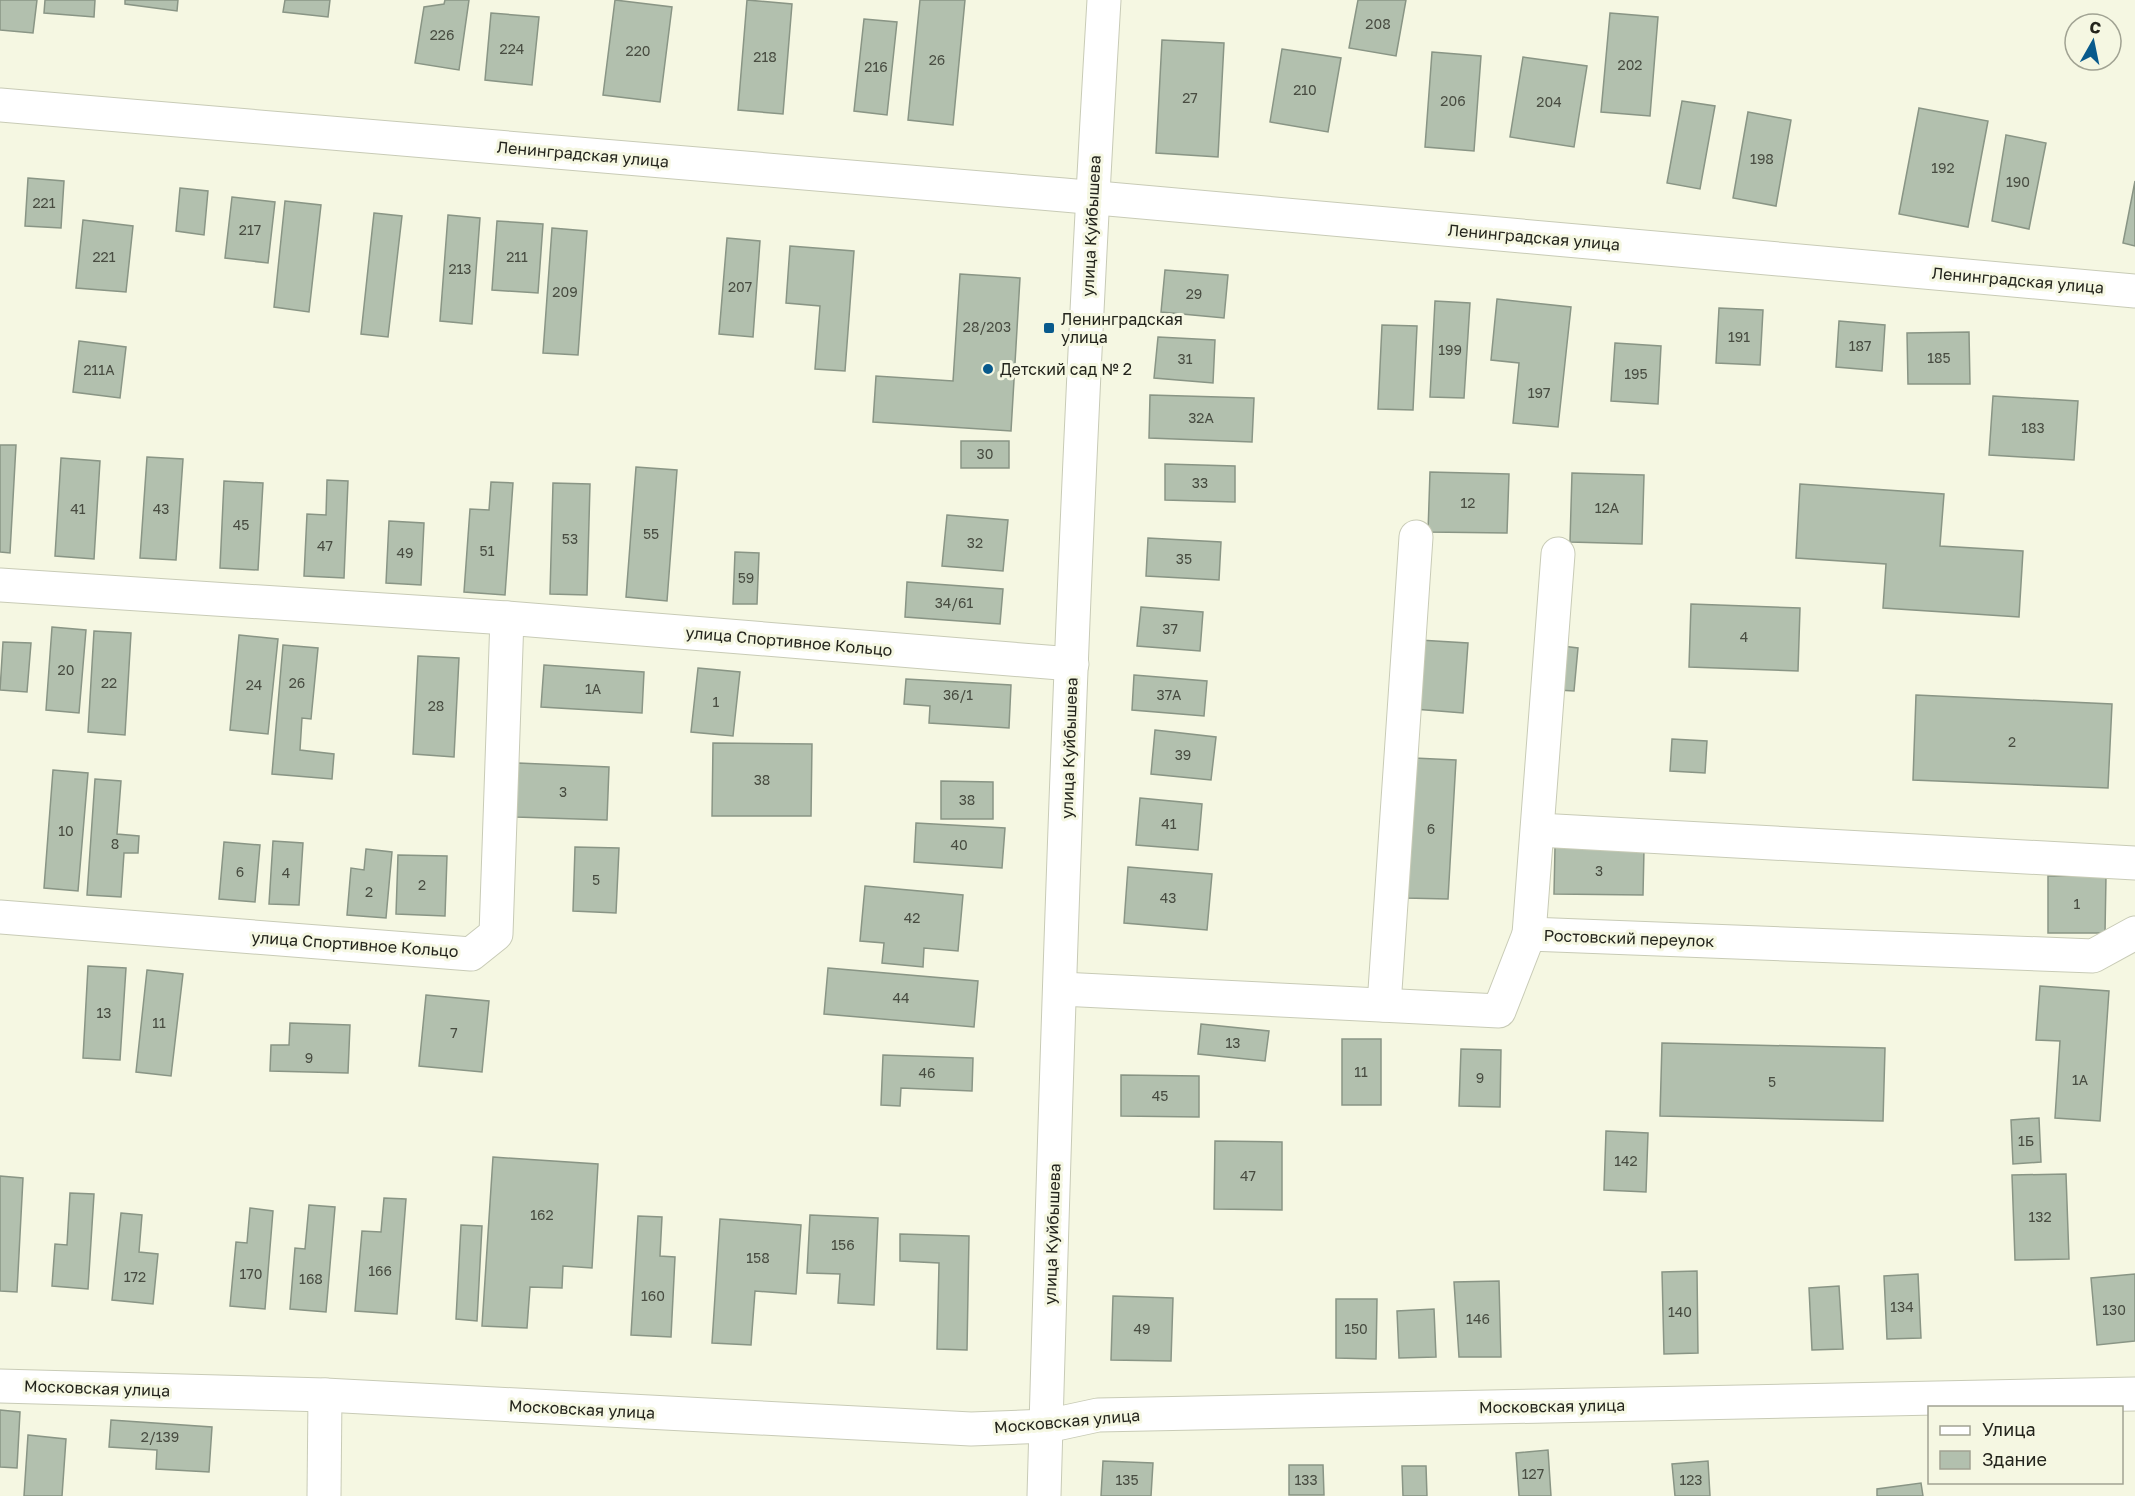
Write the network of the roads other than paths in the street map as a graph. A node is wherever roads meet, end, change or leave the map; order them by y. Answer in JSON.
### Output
{"nodes":[{"id":1,"x":1104,"y":0,"type":"edge"},
{"id":2,"x":0,"y":105,"type":"edge"},
{"id":3,"x":1092,"y":197,"type":"junction"},
{"id":4,"x":2135,"y":291,"type":"edge"},
{"id":5,"x":1416,"y":537,"type":"dead end"},
{"id":6,"x":1558,"y":555,"type":"dead end"},
{"id":7,"x":0,"y":585,"type":"edge"},
{"id":8,"x":507,"y":618,"type":"junction"},
{"id":9,"x":1071,"y":664,"type":"junction"},
{"id":10,"x":1538,"y":831,"type":"junction"},
{"id":11,"x":2135,"y":863,"type":"edge"},
{"id":12,"x":0,"y":917,"type":"edge"},
{"id":13,"x":2135,"y":933,"type":"edge"},
{"id":14,"x":1529,"y":934,"type":"junction"},
{"id":15,"x":1061,"y":989,"type":"junction"},
{"id":16,"x":1384,"y":1005,"type":"junction"},
{"id":17,"x":0,"y":1386,"type":"edge"},
{"id":18,"x":2135,"y":1394,"type":"edge"},
{"id":19,"x":325,"y":1395,"type":"junction"},
{"id":20,"x":1047,"y":1425,"type":"junction"},
{"id":21,"x":324,"y":1496,"type":"edge"},
{"id":22,"x":1044,"y":1496,"type":"edge"}],
"edges":[{"from":1,"to":3,"type":"street","name":"улица Куйбышева"},
{"from":2,"to":3,"type":"street","name":"Ленинградская улица"},
{"from":3,"to":4,"type":"street","name":"Ленинградская улица"},
{"from":3,"to":9,"type":"street","name":"улица Куйбышева"},
{"from":5,"to":16,"type":"street"},
{"from":6,"to":10,"type":"street"},
{"from":7,"to":8,"type":"street","name":"улица Спортивное Кольцо"},
{"from":8,"to":9,"type":"street","name":"улица Спортивное Кольцо"},
{"from":8,"to":12,"type":"street","name":"улица Спортивное Кольцо"},
{"from":9,"to":15,"type":"street","name":"улица Куйбышева"},
{"from":10,"to":11,"type":"street"},
{"from":10,"to":14,"type":"street"},
{"from":13,"to":14,"type":"street","name":"Ростовский переулок"},
{"from":14,"to":16,"type":"street","name":"Ростовский переулок"},
{"from":15,"to":16,"type":"street","name":"Ростовский переулок"},
{"from":15,"to":20,"type":"street","name":"улица Куйбышева"},
{"from":17,"to":19,"type":"street","name":"Московская улица"},
{"from":18,"to":20,"type":"street","name":"Московская улица"},
{"from":19,"to":20,"type":"street","name":"Московская улица"},
{"from":19,"to":21,"type":"street"},
{"from":20,"to":22,"type":"street","name":"улица Куйбышева"}]}
